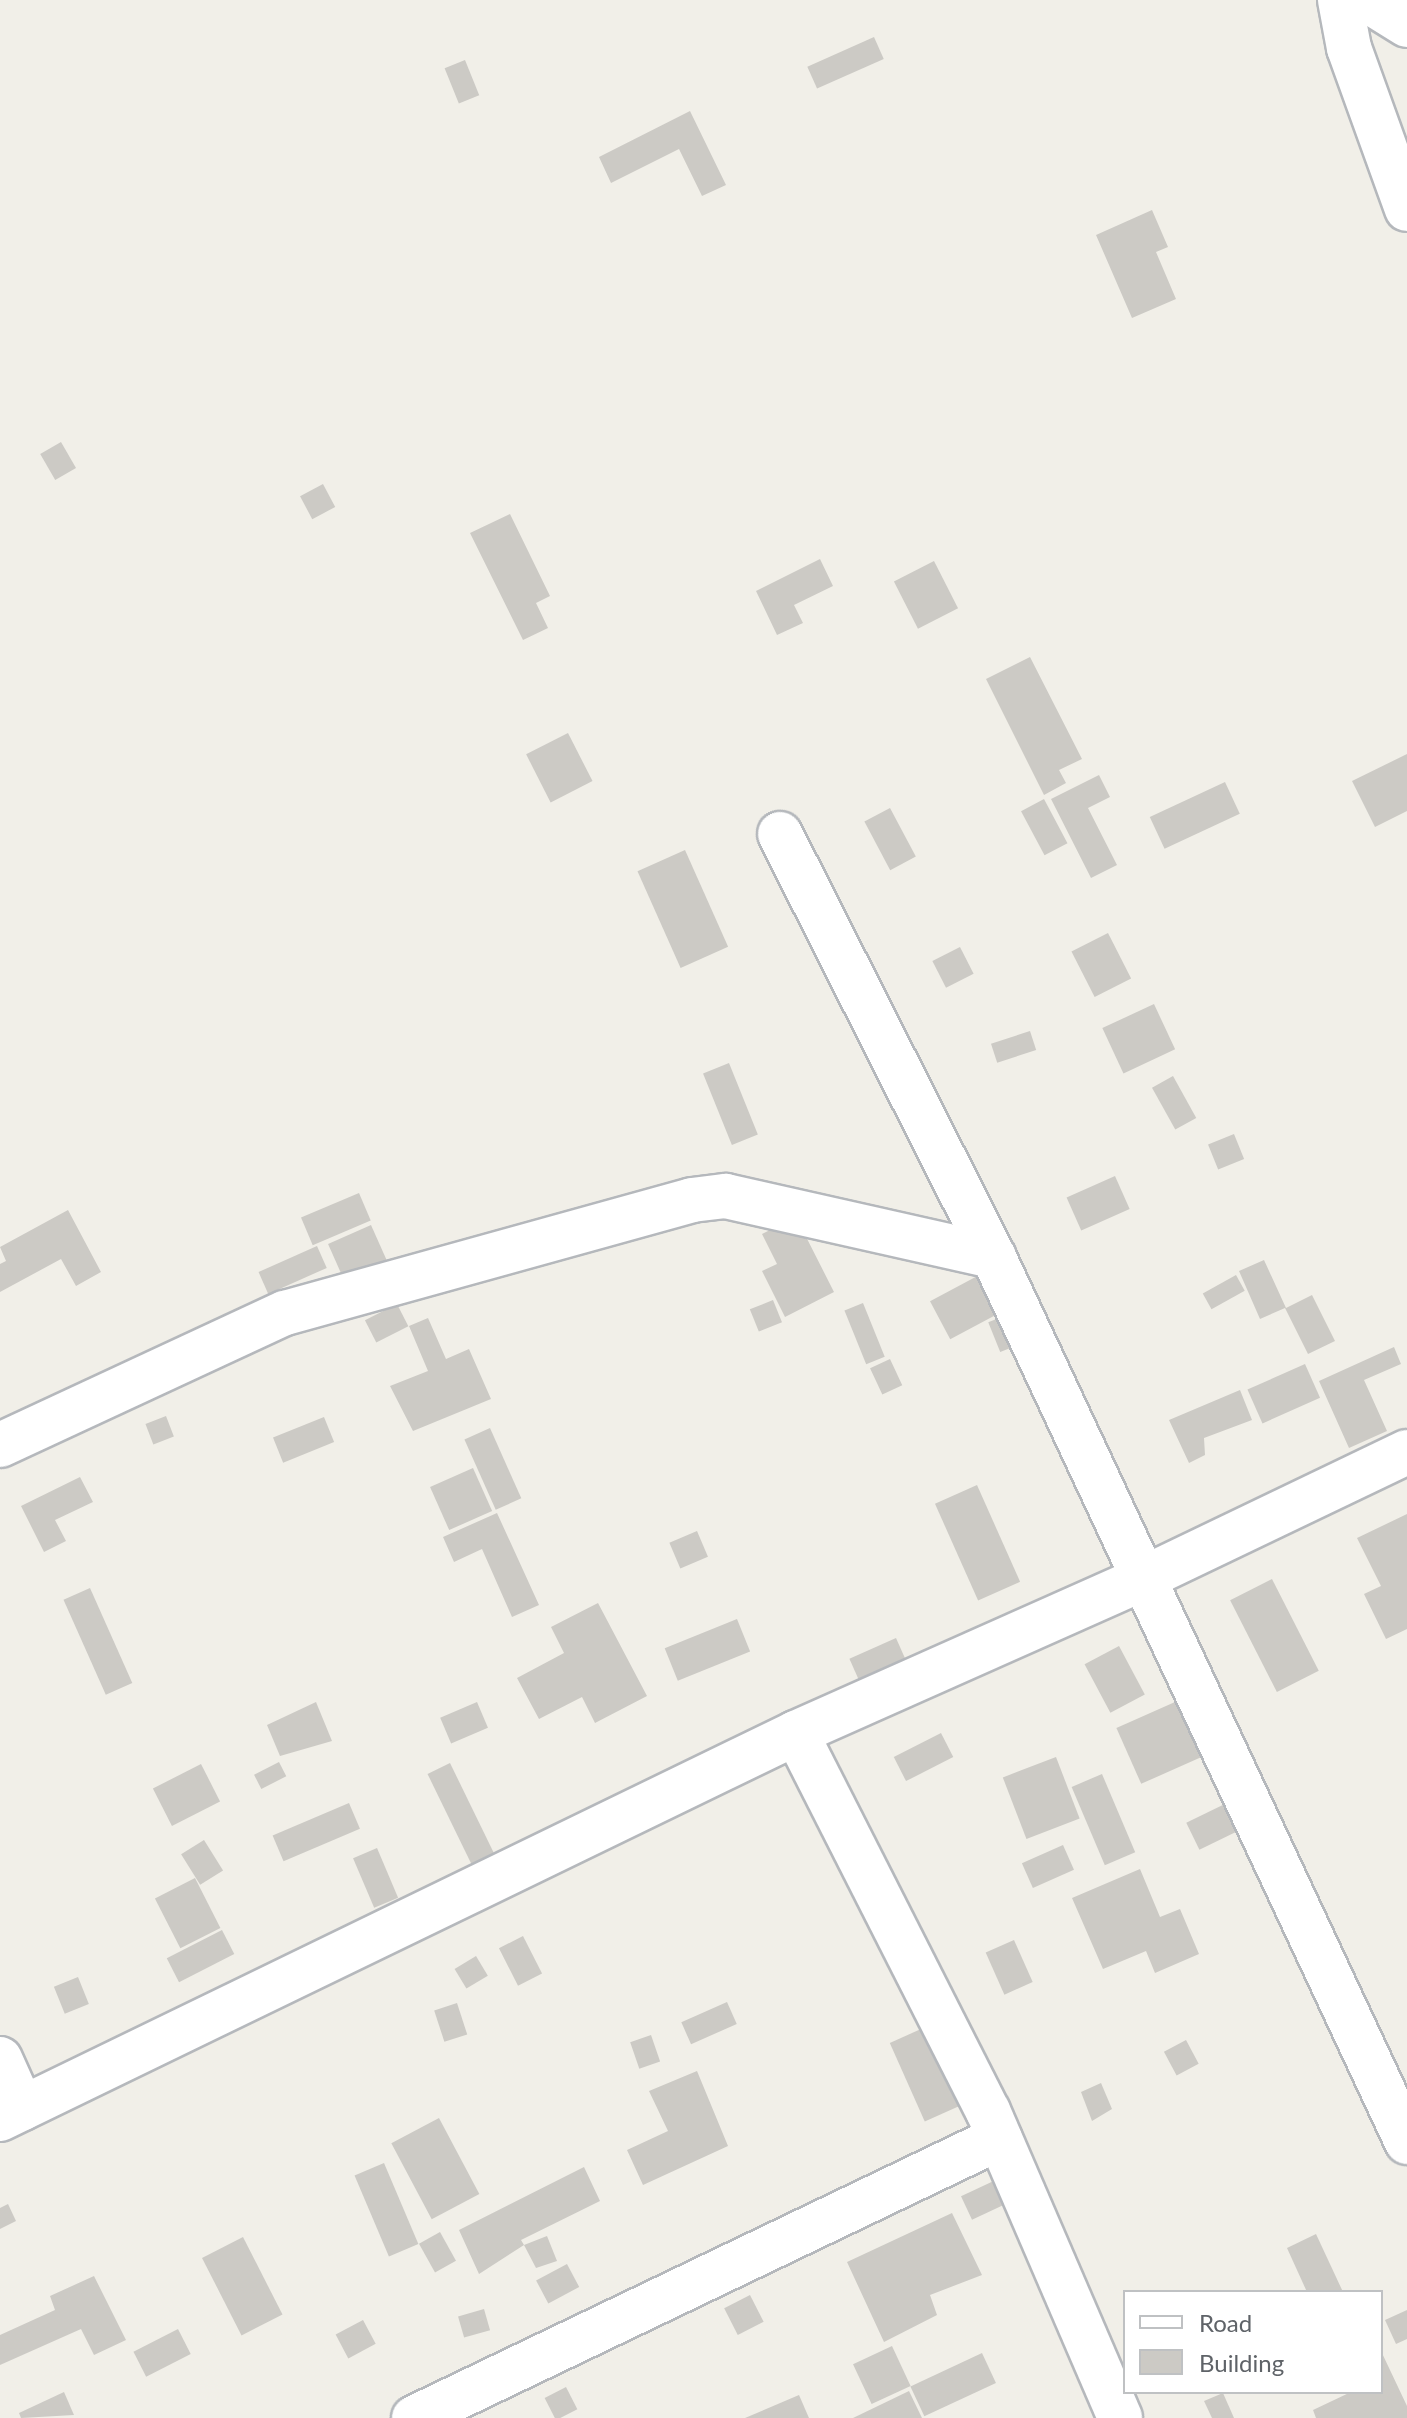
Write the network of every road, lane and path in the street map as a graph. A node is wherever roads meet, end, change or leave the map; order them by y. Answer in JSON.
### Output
{"nodes":[{"id":1,"x":1340,"y":0,"type":"edge"},
{"id":2,"x":1367,"y":0,"type":"edge"},
{"id":3,"x":1407,"y":25,"type":"edge"},
{"id":4,"x":1407,"y":209,"type":"edge"},
{"id":5,"x":780,"y":834,"type":"dead end"},
{"id":6,"x":993,"y":1256,"type":"junction"},
{"id":7,"x":0,"y":1445,"type":"edge"},
{"id":8,"x":1407,"y":1452,"type":"edge"},
{"id":9,"x":1142,"y":1579,"type":"junction"},
{"id":10,"x":796,"y":1733,"type":"junction"},
{"id":11,"x":0,"y":2059,"type":"edge"},
{"id":12,"x":11,"y":2114,"type":"edge"},
{"id":13,"x":999,"y":2138,"type":"junction"},
{"id":14,"x":1407,"y":2142,"type":"edge"},
{"id":15,"x":414,"y":2418,"type":"edge"},
{"id":16,"x":1120,"y":2418,"type":"edge"}],
"edges":[{"from":1,"to":4,"type":"street"},
{"from":2,"to":3,"type":"street"},
{"from":5,"to":6,"type":"street"},
{"from":6,"to":7,"type":"street"},
{"from":6,"to":9,"type":"street"},
{"from":8,"to":9,"type":"street"},
{"from":9,"to":10,"type":"street"},
{"from":9,"to":14,"type":"street"},
{"from":10,"to":12,"type":"street"},
{"from":10,"to":13,"type":"street"},
{"from":11,"to":12,"type":"street"},
{"from":13,"to":15,"type":"street"},
{"from":13,"to":16,"type":"street"}]}
